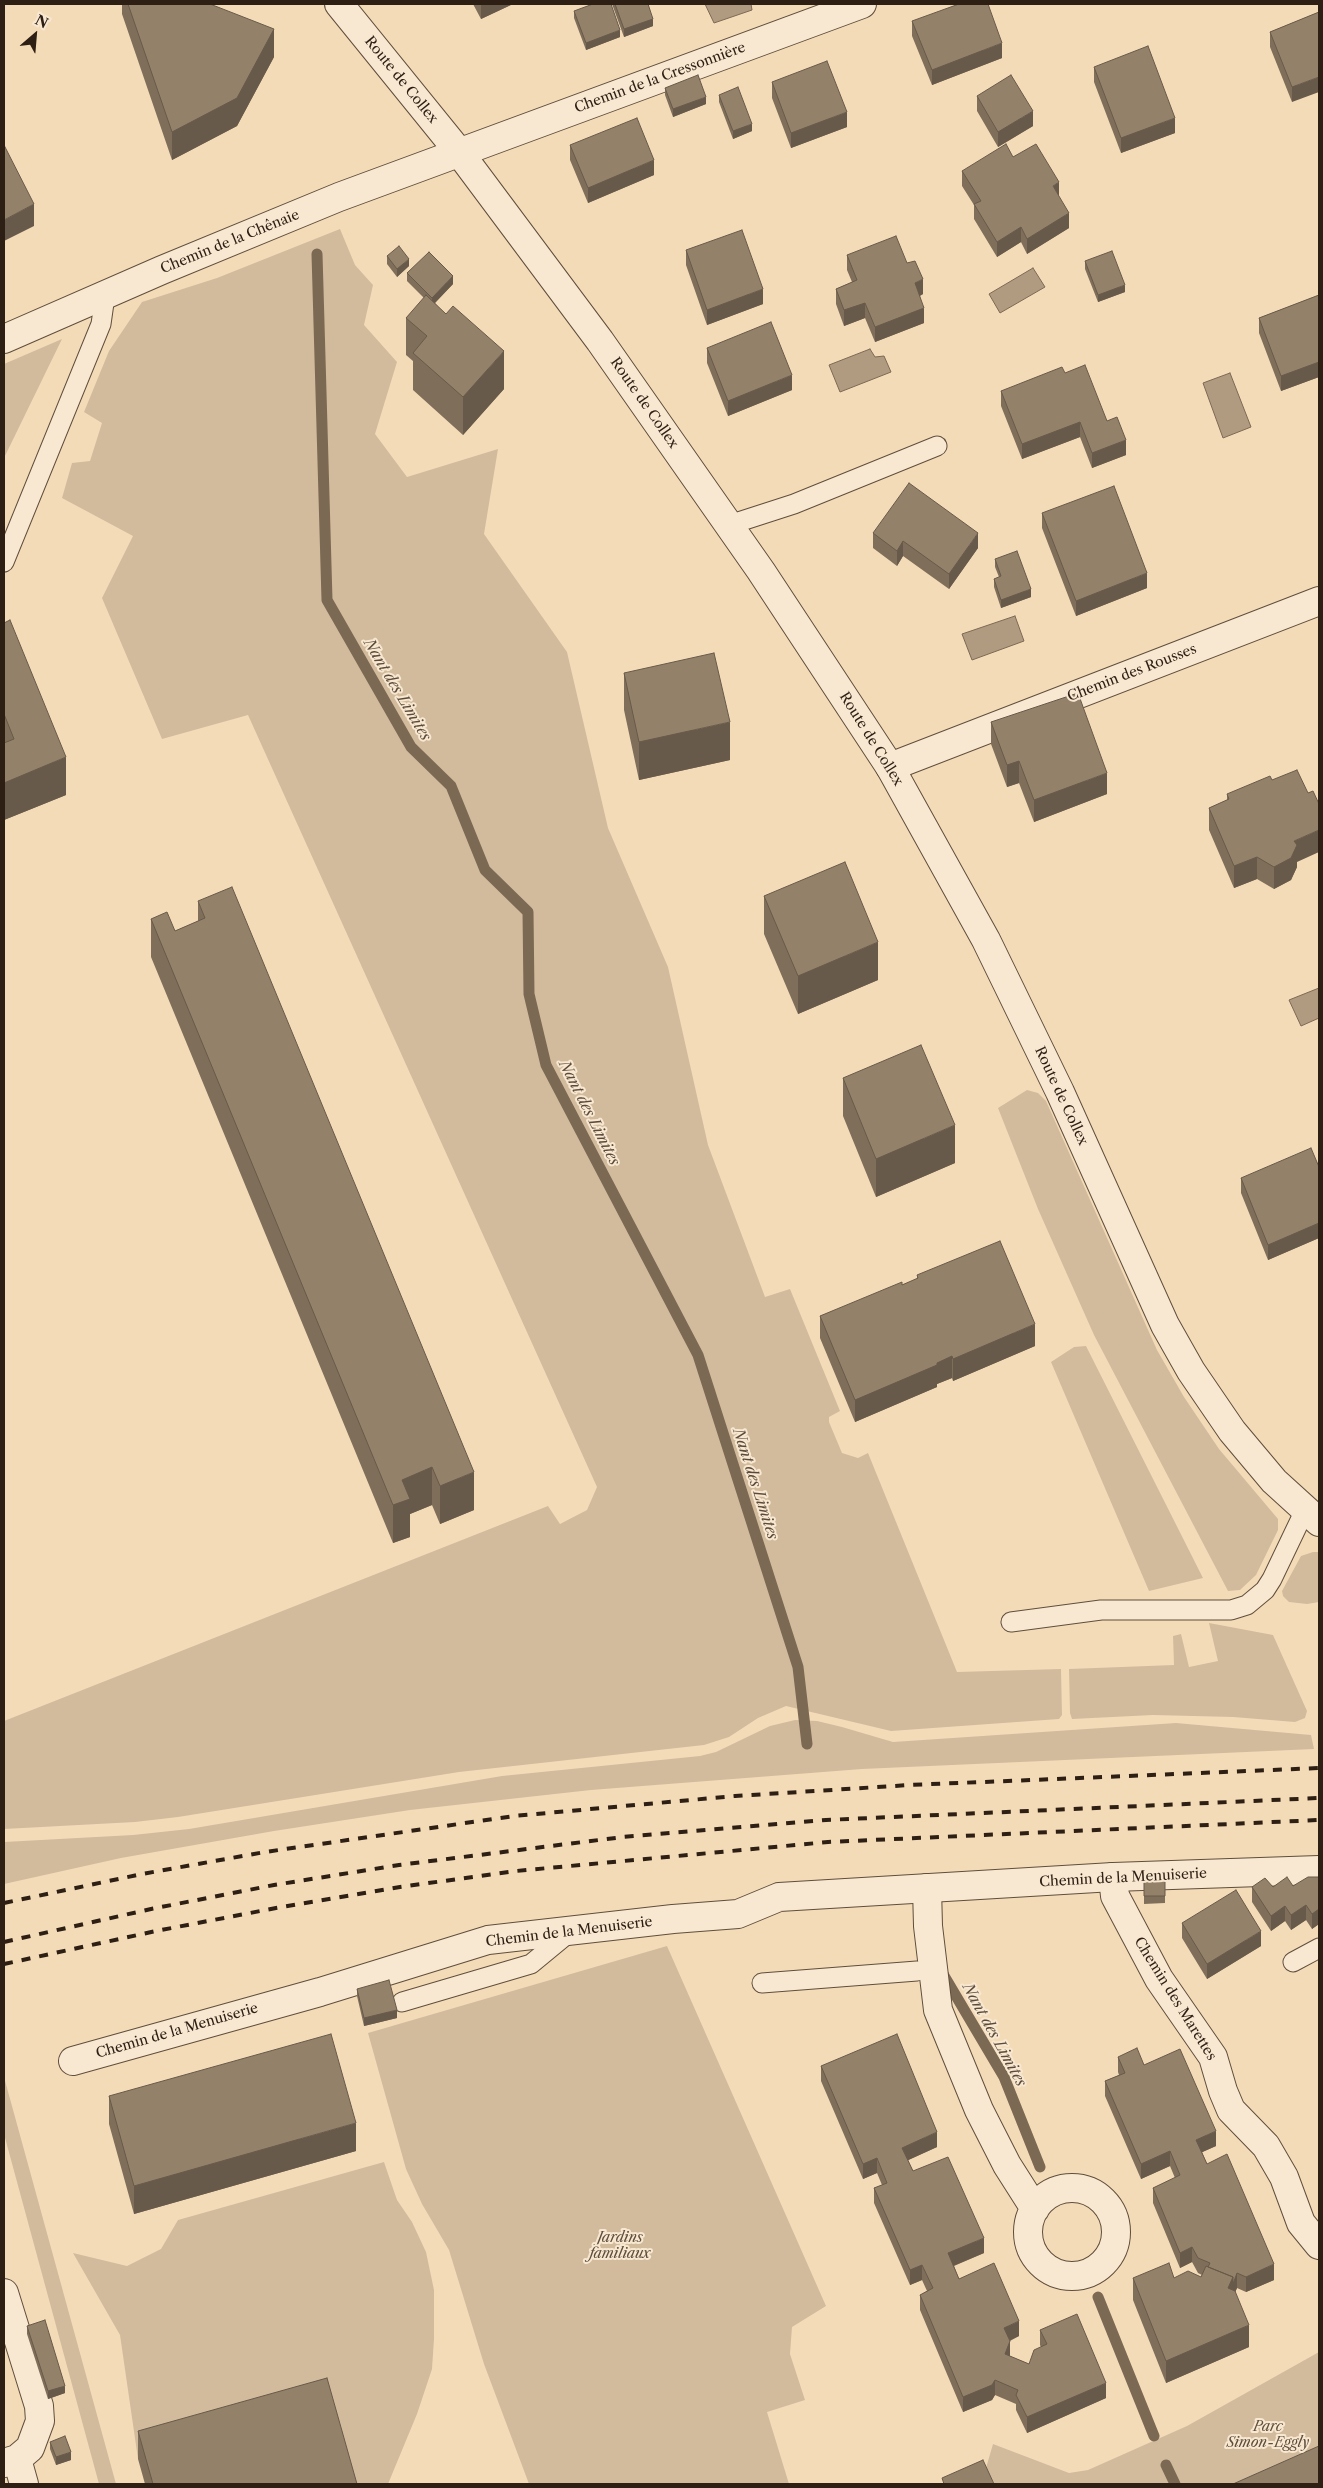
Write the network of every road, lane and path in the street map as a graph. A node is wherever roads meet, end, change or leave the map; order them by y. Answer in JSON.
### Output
{"nodes":[{"id":1,"x":339,"y":4,"type":"edge"},
{"id":2,"x":862,"y":4,"type":"edge"},
{"id":3,"x":459,"y":152,"type":"junction"},
{"id":4,"x":105,"y":296,"type":"junction"},
{"id":5,"x":4,"y":339,"type":"edge"},
{"id":6,"x":937,"y":446,"type":"dead end"},
{"id":7,"x":729,"y":525,"type":"junction"},
{"id":8,"x":4,"y":562,"type":"edge"},
{"id":9,"x":1319,"y":601,"type":"edge"},
{"id":10,"x":890,"y":766,"type":"junction"},
{"id":11,"x":1312,"y":1516,"type":"edge"},
{"id":12,"x":1010,"y":1622,"type":"dead end"},
{"id":13,"x":1319,"y":1870,"type":"edge"},
{"id":14,"x":1113,"y":1877,"type":"junction"},
{"id":15,"x":927,"y":1888,"type":"junction"},
{"id":16,"x":571,"y":1931,"type":"junction"},
{"id":17,"x":1319,"y":1948,"type":"edge"},
{"id":18,"x":1293,"y":1962,"type":"dead end"},
{"id":19,"x":917,"y":1971,"type":"dead end"},
{"id":20,"x":762,"y":1982,"type":"dead end"},
{"id":21,"x":402,"y":2002,"type":"dead end"},
{"id":22,"x":73,"y":2061,"type":"dead end"},
{"id":23,"x":1035,"y":2210,"type":"dead end"},
{"id":24,"x":1319,"y":2245,"type":"edge"},
{"id":25,"x":4,"y":2293,"type":"edge"},
{"id":26,"x":15,"y":2469,"type":"edge"}],
"edges":[{"from":1,"to":3,"type":"street","name":"Route de Collex"},
{"from":2,"to":3,"type":"street","name":"Chemin de la Cressonnière"},
{"from":3,"to":4,"type":"street","name":"Chemin de la Chênaie"},
{"from":3,"to":7,"type":"street","name":"Route de Collex"},
{"from":4,"to":5,"type":"street","name":"Chemin de la Chênaie"},
{"from":4,"to":8,"type":"lane"},
{"from":6,"to":7,"type":"lane"},
{"from":7,"to":10,"type":"street","name":"Route de Collex"},
{"from":9,"to":10,"type":"street","name":"Chemin des Rousses"},
{"from":10,"to":11,"type":"street","name":"Route de Collex"},
{"from":11,"to":12,"type":"lane"},
{"from":13,"to":14,"type":"street","name":"Chemin de la Menuiserie"},
{"from":14,"to":15,"type":"street","name":"Chemin de la Menuiserie"},
{"from":14,"to":24,"type":"street","name":"Chemin des Marettes"},
{"from":15,"to":16,"type":"street","name":"Chemin de la Menuiserie"},
{"from":15,"to":23,"type":"street"},
{"from":16,"to":21,"type":"lane"},
{"from":16,"to":22,"type":"street","name":"Chemin de la Menuiserie"},
{"from":17,"to":18,"type":"lane"},
{"from":19,"to":20,"type":"lane"},
{"from":25,"to":26,"type":"street"}]}
